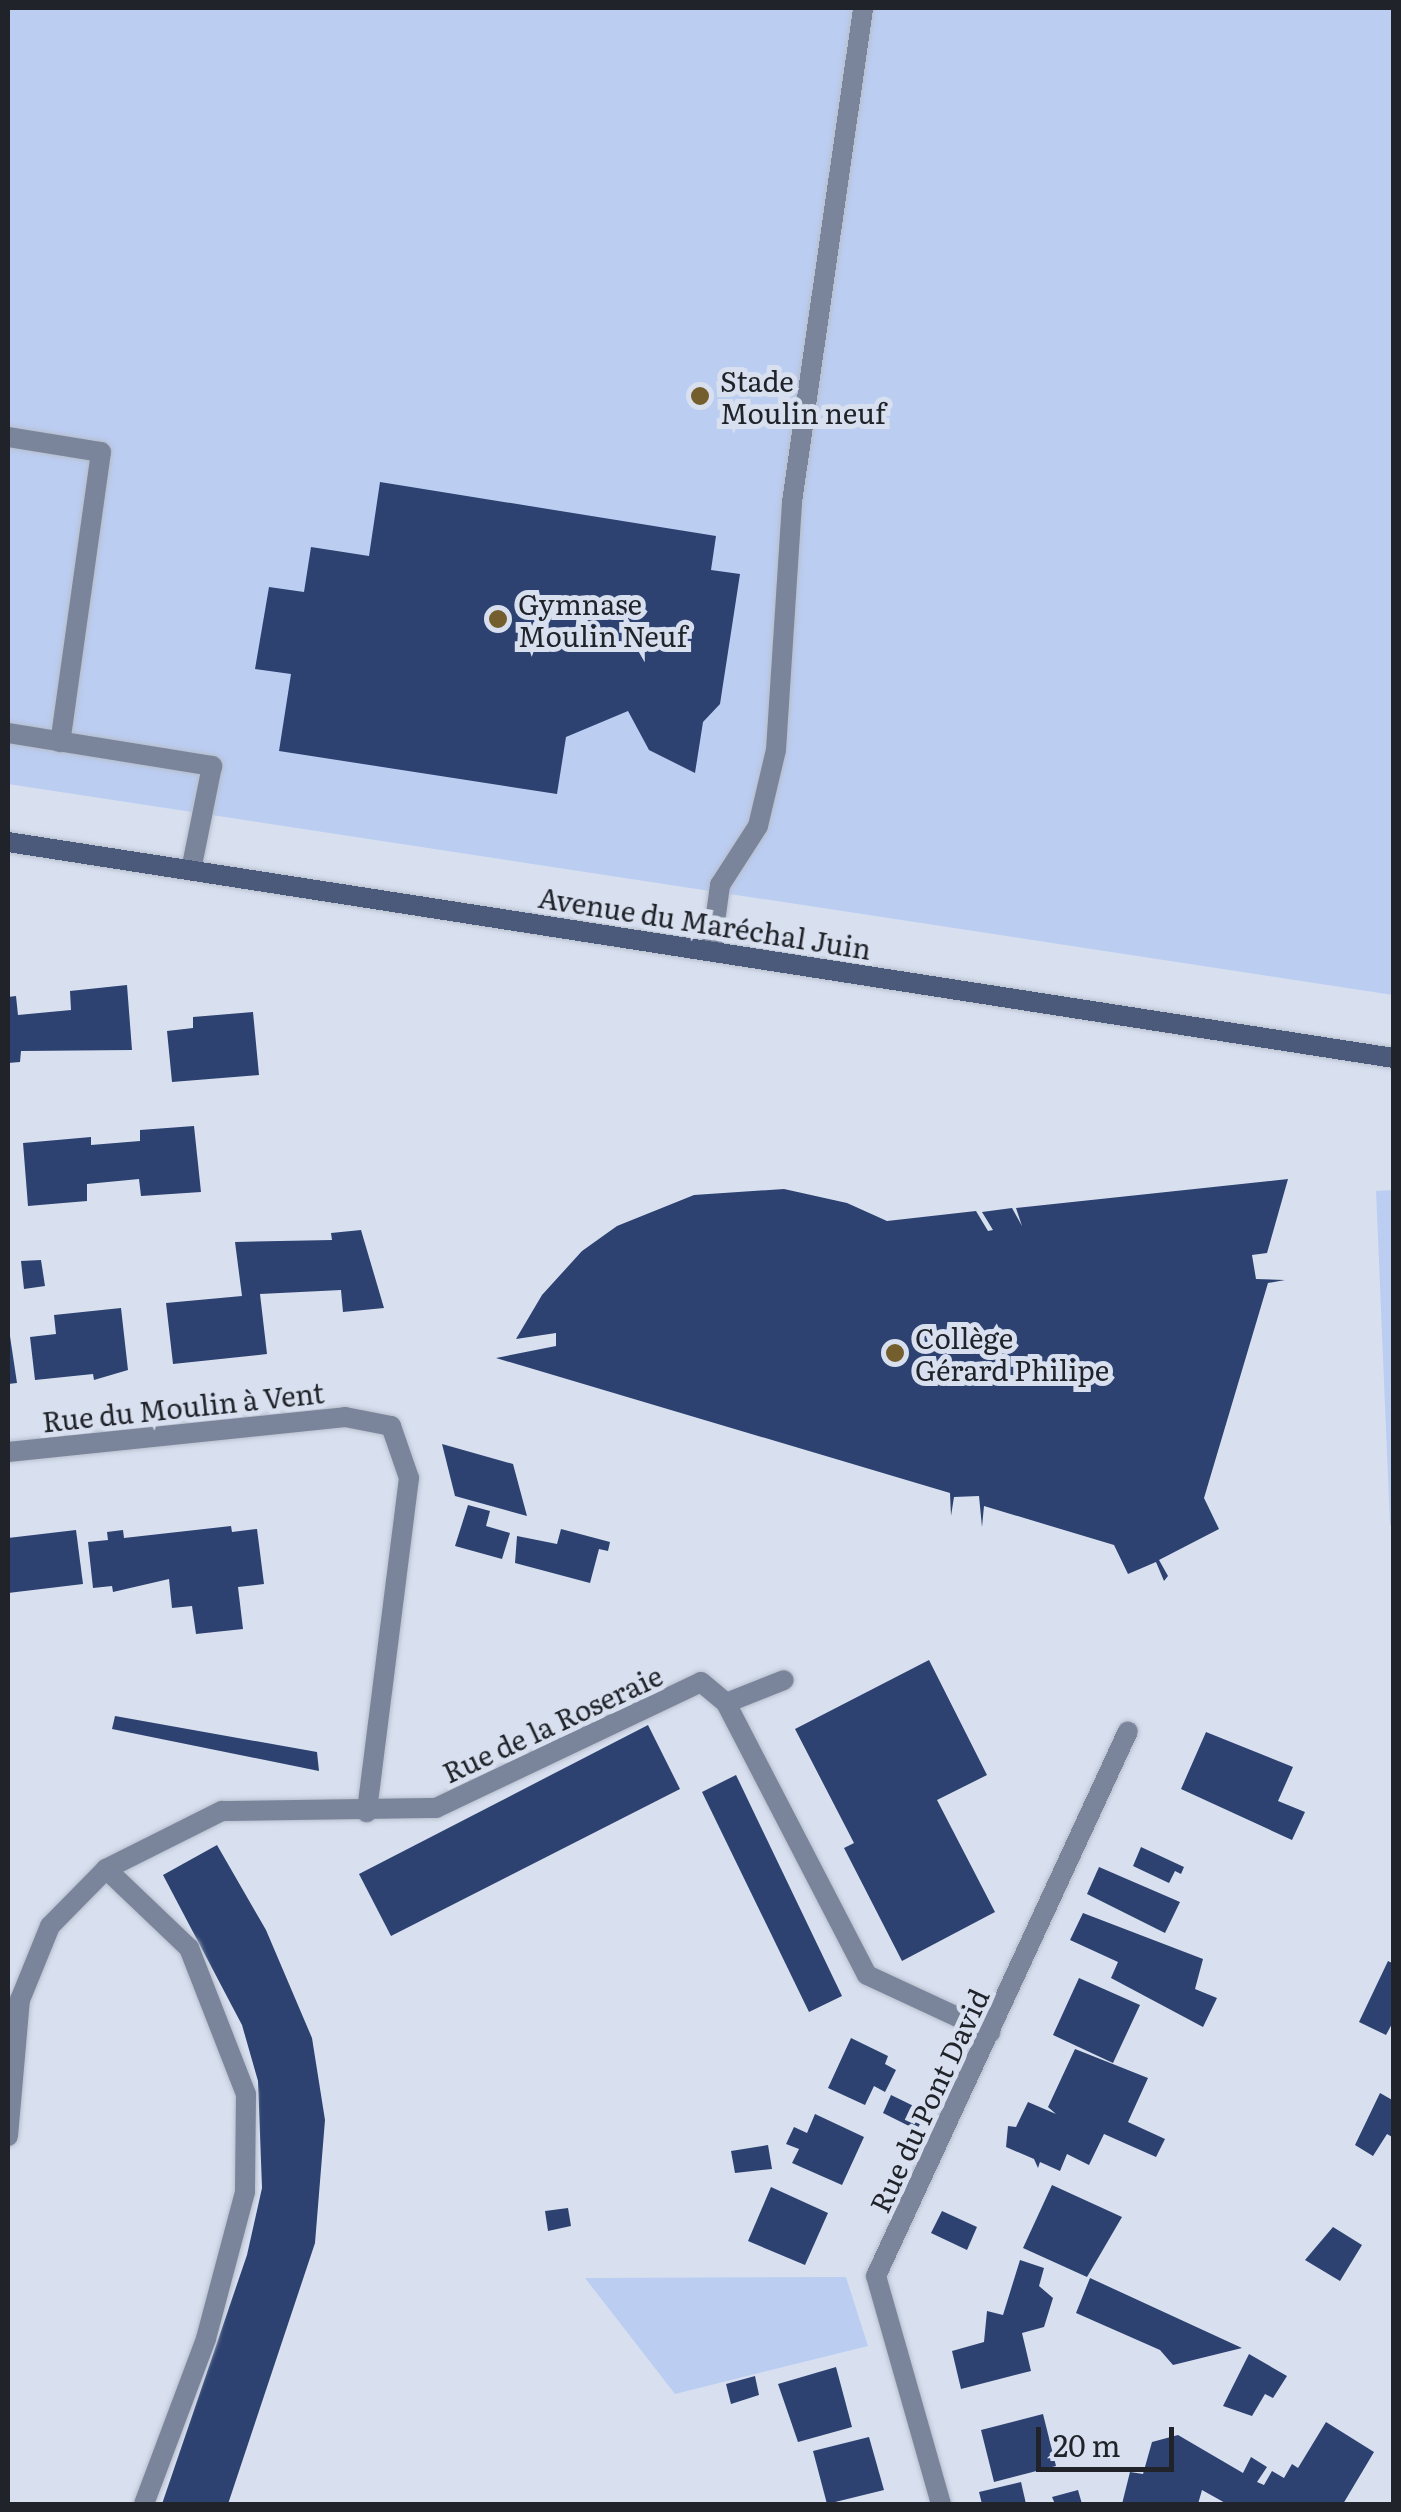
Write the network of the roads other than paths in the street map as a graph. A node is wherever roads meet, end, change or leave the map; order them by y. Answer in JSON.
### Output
{"nodes":[{"id":1,"x":863,"y":8,"type":"edge"},
{"id":2,"x":8,"y":437,"type":"edge"},
{"id":3,"x":8,"y":733,"type":"edge"},
{"id":4,"x":60,"y":742,"type":"junction"},
{"id":5,"x":8,"y":842,"type":"edge"},
{"id":6,"x":191,"y":870,"type":"junction"},
{"id":7,"x":711,"y":951,"type":"junction"},
{"id":8,"x":1394,"y":1058,"type":"edge"},
{"id":9,"x":8,"y":1452,"type":"edge"},
{"id":10,"x":784,"y":1680,"type":"dead end"},
{"id":11,"x":726,"y":1703,"type":"junction"},
{"id":12,"x":1128,"y":1731,"type":"dead end"},
{"id":13,"x":367,"y":1812,"type":"junction"},
{"id":14,"x":106,"y":1869,"type":"junction"},
{"id":15,"x":990,"y":2032,"type":"junction"},
{"id":16,"x":8,"y":2136,"type":"edge"},
{"id":17,"x":144,"y":2504,"type":"edge"},
{"id":18,"x":942,"y":2504,"type":"edge"}],
"edges":[{"from":1,"to":7,"type":"street"},
{"from":2,"to":4,"type":"street"},
{"from":3,"to":4,"type":"street"},
{"from":4,"to":6,"type":"street"},
{"from":5,"to":6,"type":"street","name":"Avenue du Maréchal Juin"},
{"from":6,"to":7,"type":"street","name":"Avenue du Maréchal Juin"},
{"from":7,"to":8,"type":"street","name":"Avenue du Maréchal Juin"},
{"from":9,"to":13,"type":"street","name":"Rue du Moulin à Vent"},
{"from":10,"to":11,"type":"street"},
{"from":11,"to":13,"type":"street","name":"Rue de la Roseraie"},
{"from":11,"to":15,"type":"street"},
{"from":12,"to":15,"type":"street","name":"Rue du Pont David"},
{"from":13,"to":14,"type":"street","name":"Rue de la Roseraie"},
{"from":14,"to":16,"type":"street","name":"Rue de la Roseraie"},
{"from":14,"to":17,"type":"street"},
{"from":15,"to":18,"type":"street","name":"Rue du Pont David"}]}
